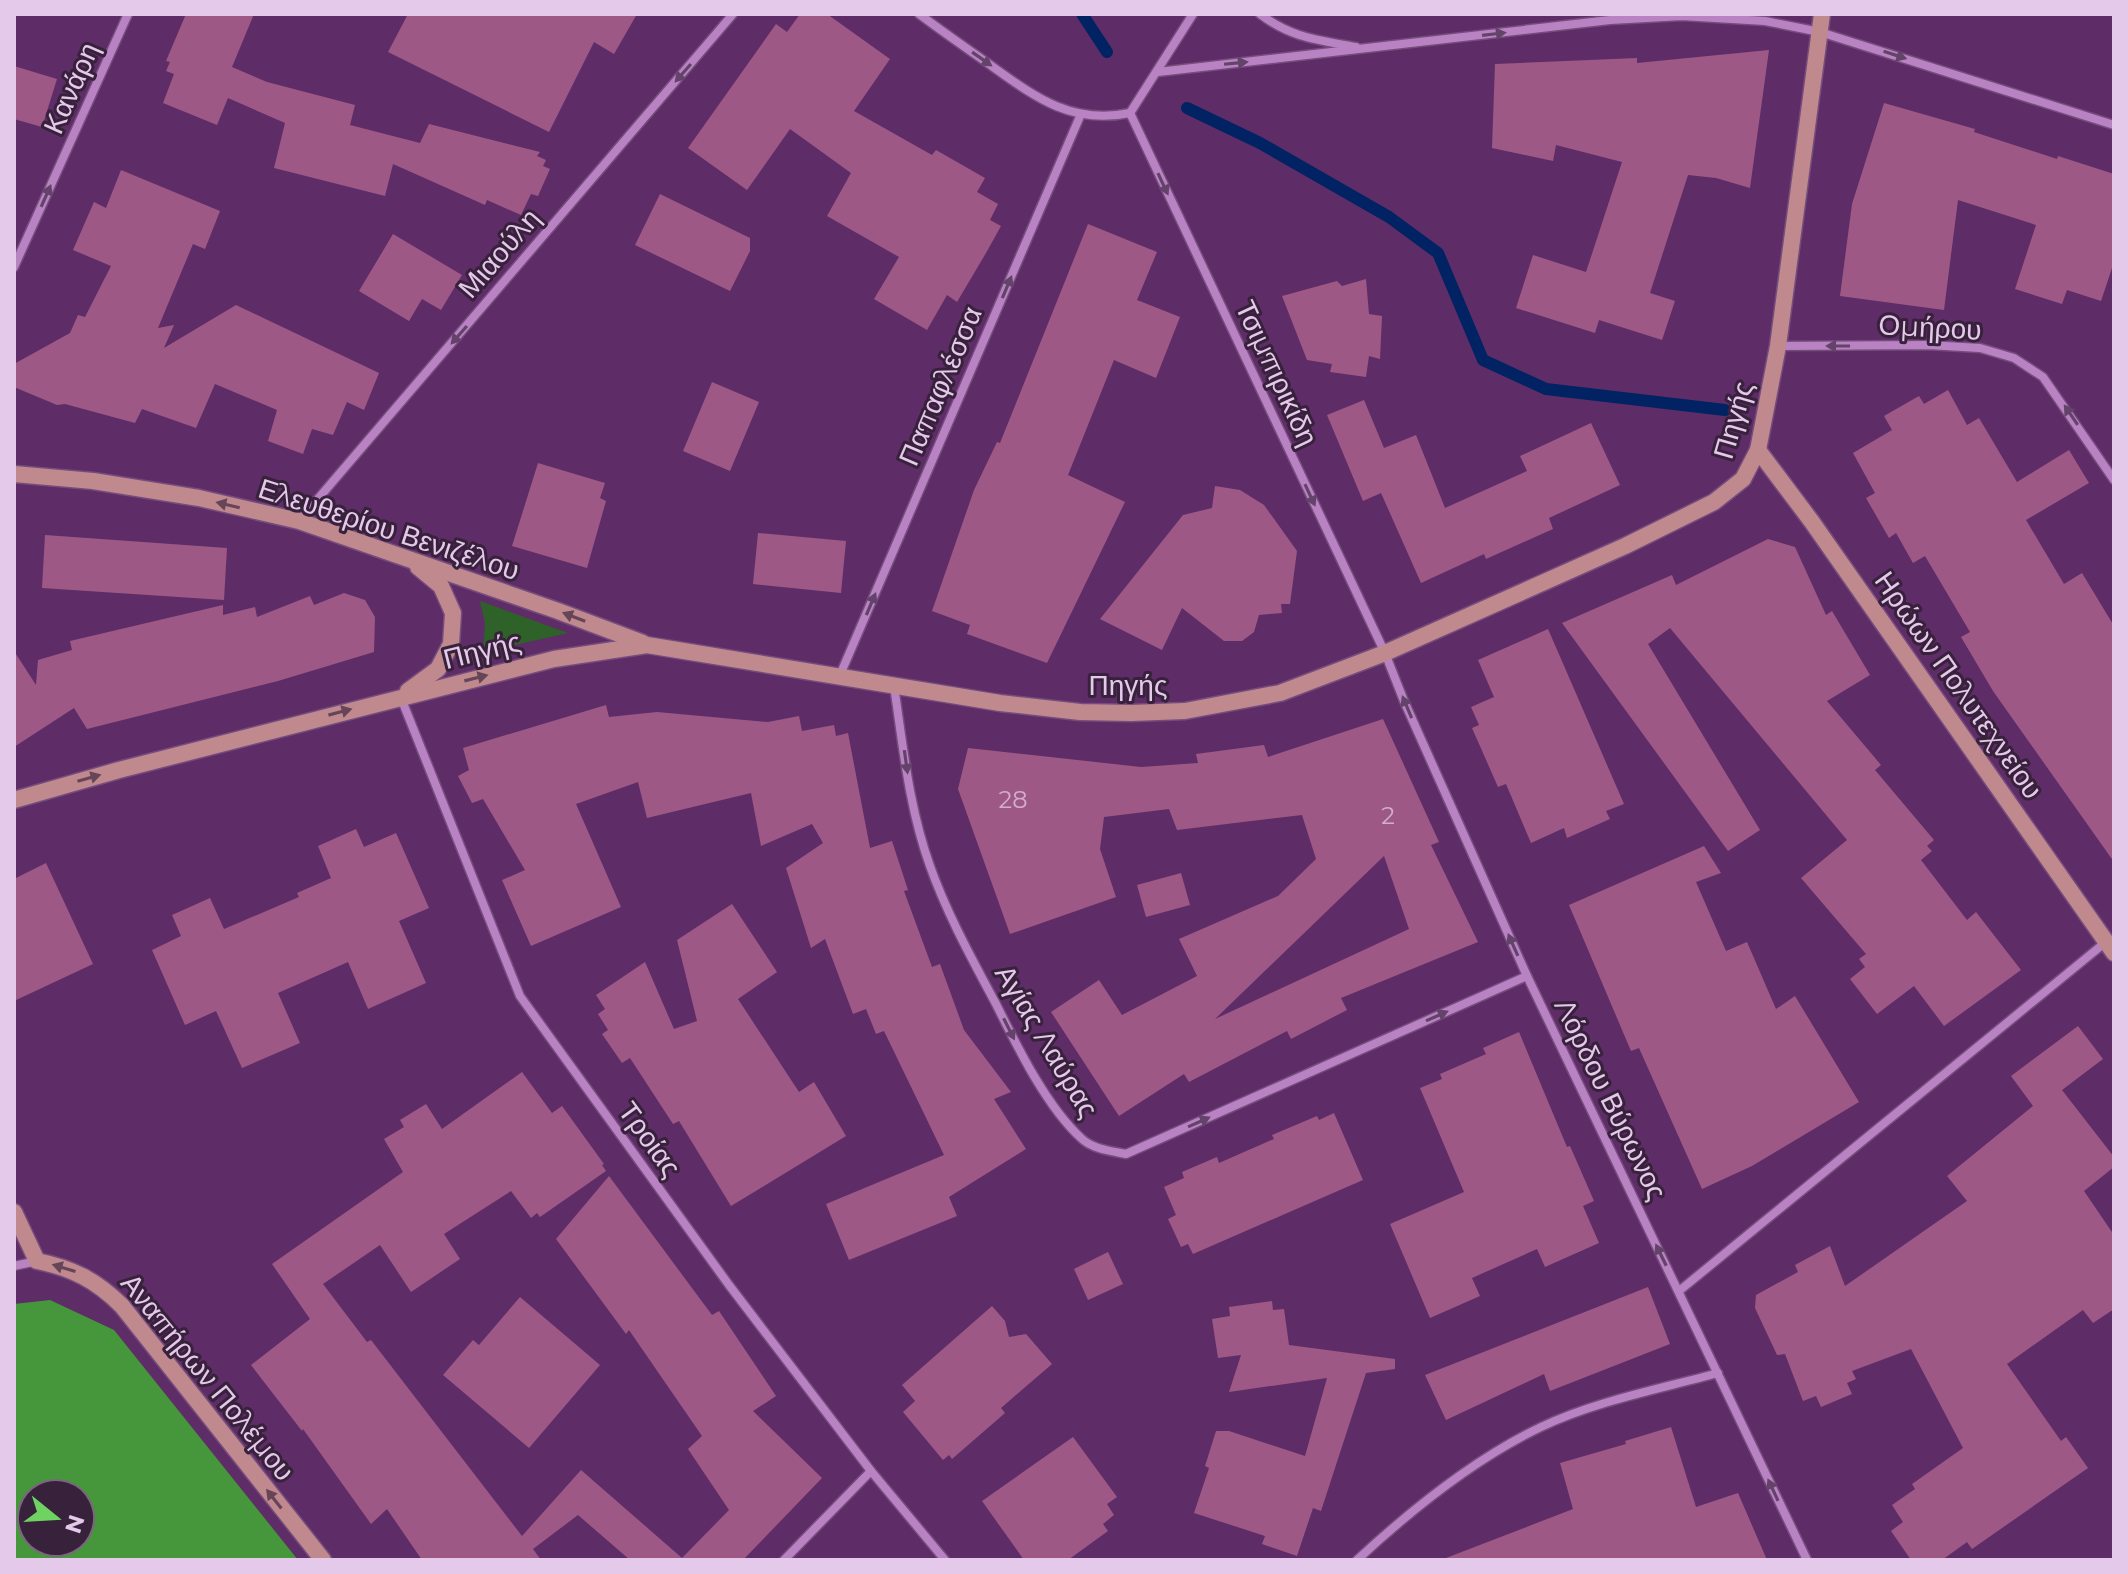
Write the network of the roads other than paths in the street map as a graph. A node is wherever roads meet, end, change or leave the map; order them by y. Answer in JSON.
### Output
{"nodes":[{"id":1,"x":128,"y":14,"type":"edge"},
{"id":2,"x":733,"y":14,"type":"edge"},
{"id":3,"x":919,"y":14,"type":"edge"},
{"id":4,"x":1193,"y":14,"type":"edge"},
{"id":5,"x":1260,"y":14,"type":"edge"},
{"id":6,"x":1822,"y":14,"type":"edge"},
{"id":7,"x":1820,"y":32,"type":"junction"},
{"id":8,"x":1364,"y":49,"type":"junction"},
{"id":9,"x":1158,"y":72,"type":"junction"},
{"id":10,"x":1130,"y":113,"type":"junction"},
{"id":11,"x":1081,"y":114,"type":"junction"},
{"id":12,"x":2114,"y":125,"type":"edge"},
{"id":13,"x":14,"y":267,"type":"edge"},
{"id":14,"x":1778,"y":346,"type":"junction"},
{"id":15,"x":1758,"y":450,"type":"junction"},
{"id":16,"x":14,"y":474,"type":"edge"},
{"id":17,"x":2114,"y":480,"type":"edge"},
{"id":18,"x":299,"y":521,"type":"junction"},
{"id":19,"x":410,"y":560,"type":"junction"},
{"id":20,"x":647,"y":645,"type":"junction"},
{"id":21,"x":1385,"y":653,"type":"junction"},
{"id":22,"x":840,"y":675,"type":"junction"},
{"id":23,"x":894,"y":685,"type":"junction"},
{"id":24,"x":400,"y":697,"type":"junction"},
{"id":25,"x":14,"y":800,"type":"edge"},
{"id":26,"x":2111,"y":947,"type":"edge"},
{"id":27,"x":1527,"y":976,"type":"junction"},
{"id":28,"x":14,"y":1212,"type":"edge"},
{"id":29,"x":37,"y":1261,"type":"junction"},
{"id":30,"x":14,"y":1266,"type":"edge"},
{"id":31,"x":1679,"y":1291,"type":"junction"},
{"id":32,"x":1718,"y":1373,"type":"junction"},
{"id":33,"x":871,"y":1471,"type":"junction"},
{"id":34,"x":323,"y":1560,"type":"edge"},
{"id":35,"x":784,"y":1560,"type":"edge"},
{"id":36,"x":945,"y":1560,"type":"edge"},
{"id":37,"x":1357,"y":1560,"type":"edge"},
{"id":38,"x":1807,"y":1560,"type":"edge"}],
"edges":[{"from":13,"to":1,"type":"street","name":"Κανάρη","one_way":true},
{"from":2,"to":18,"type":"street","name":"Μιαούλη","one_way":true},
{"from":3,"to":11,"type":"street","one_way":true},
{"from":4,"to":9,"type":"street"},
{"from":5,"to":8,"type":"street"},
{"from":6,"to":7,"type":"main road","name":"Πηγής"},
{"from":8,"to":7,"type":"street","one_way":true},
{"from":7,"to":12,"type":"street","one_way":true},
{"from":7,"to":14,"type":"main road","name":"Πηγής"},
{"from":9,"to":8,"type":"street","one_way":true},
{"from":9,"to":10,"type":"street"},
{"from":10,"to":11,"type":"street"},
{"from":10,"to":21,"type":"street","name":"Τσιμπιρικίδη","one_way":true},
{"from":22,"to":11,"type":"street","name":"Παπαφλέσσα","one_way":true},
{"from":14,"to":15,"type":"main road","name":"Πηγής"},
{"from":17,"to":14,"type":"street","name":"Ομήρου","one_way":true},
{"from":15,"to":21,"type":"main road","name":"Πηγής"},
{"from":15,"to":26,"type":"main road","name":"Ηρώων Πολυτεχνείου"},
{"from":18,"to":16,"type":"main road","name":"Ελευθερίου Βενιζέλου","one_way":true},
{"from":18,"to":19,"type":"main road","name":"Ελευθερίου Βενιζέλου"},
{"from":20,"to":19,"type":"main road","name":"Ελευθερίου Βενιζέλου","one_way":true},
{"from":19,"to":24,"type":"main road"},
{"from":20,"to":22,"type":"main road","name":"Πηγής"},
{"from":24,"to":20,"type":"main road","name":"Πηγής","one_way":true},
{"from":21,"to":23,"type":"main road","name":"Πηγής"},
{"from":27,"to":21,"type":"street","name":"Λόρδου Βύρωνος","one_way":true},
{"from":22,"to":23,"type":"main road","name":"Πηγής"},
{"from":23,"to":27,"type":"street","name":"Αγίας Λαύρας","one_way":true},
{"from":25,"to":24,"type":"main road","name":"Πηγής","one_way":true},
{"from":24,"to":33,"type":"street","name":"Τροίας"},
{"from":26,"to":31,"type":"street"},
{"from":31,"to":27,"type":"street","name":"Λόρδου Βύρωνος","one_way":true},
{"from":28,"to":29,"type":"main road"},
{"from":29,"to":30,"type":"street"},
{"from":34,"to":29,"type":"main road","name":"Αναπήρων Πολέμου","one_way":true},
{"from":31,"to":32,"type":"street","name":"Λόρδου Βύρωνος"},
{"from":32,"to":37,"type":"street"},
{"from":38,"to":32,"type":"street","name":"Λόρδου Βύρωνος","one_way":true},
{"from":33,"to":35,"type":"street"},
{"from":33,"to":36,"type":"street","name":"Τροίας"}]}
